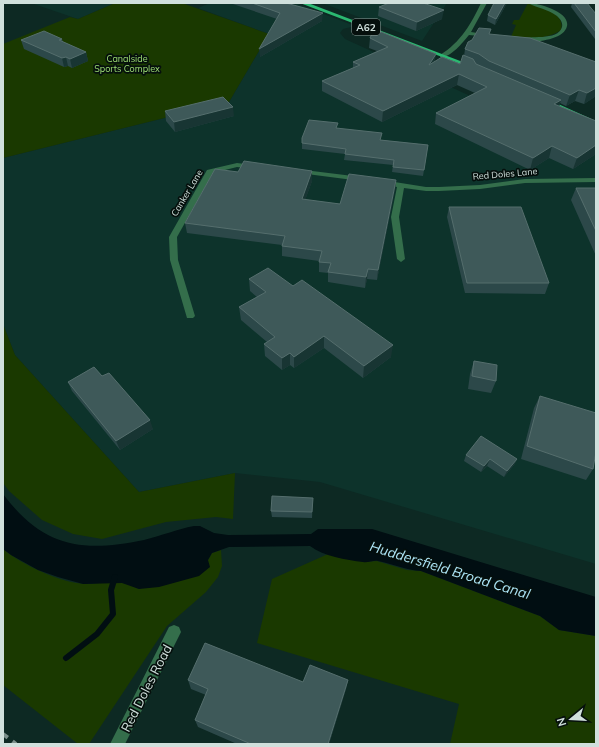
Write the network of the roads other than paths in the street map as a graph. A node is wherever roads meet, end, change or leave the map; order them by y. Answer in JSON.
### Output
{"nodes":[{"id":1,"x":303,"y":3,"type":"edge"},
{"id":2,"x":484,"y":3,"type":"edge"},
{"id":3,"x":532,"y":3,"type":"edge"},
{"id":4,"x":468,"y":33,"type":"junction"},
{"id":5,"x":495,"y":37,"type":"edge"},
{"id":6,"x":513,"y":40,"type":"edge"},
{"id":7,"x":442,"y":56,"type":"junction"},
{"id":8,"x":477,"y":71,"type":"edge"},
{"id":9,"x":540,"y":98,"type":"edge"},
{"id":10,"x":565,"y":108,"type":"junction"},
{"id":11,"x":596,"y":118,"type":"edge"},
{"id":12,"x":596,"y":124,"type":"edge"},
{"id":13,"x":261,"y":167,"type":"edge"},
{"id":14,"x":292,"y":170,"type":"edge"},
{"id":15,"x":596,"y":180,"type":"edge"},
{"id":16,"x":401,"y":185,"type":"junction"},
{"id":17,"x":401,"y":259,"type":"dead end"},
{"id":18,"x":190,"y":316,"type":"dead end"},
{"id":19,"x":174,"y":632,"type":"dead end"},
{"id":20,"x":117,"y":744,"type":"edge"}],
"edges":[{"from":1,"to":7,"type":"main road","number":"A62"},
{"from":2,"to":4,"type":"street"},
{"from":3,"to":6,"type":"street"},
{"from":4,"to":5,"type":"street"},
{"from":4,"to":7,"type":"street"},
{"from":7,"to":8,"type":"main road","number":"A62"},
{"from":9,"to":10,"type":"main road"},
{"from":10,"to":11,"type":"main road"},
{"from":10,"to":12,"type":"main road"},
{"from":13,"to":18,"type":"street","name":"Canker Lane"},
{"from":14,"to":16,"type":"street"},
{"from":15,"to":16,"type":"street","name":"Red Doles Lane"},
{"from":16,"to":17,"type":"street"},
{"from":19,"to":20,"type":"street","name":"Red Doles Road"}]}
